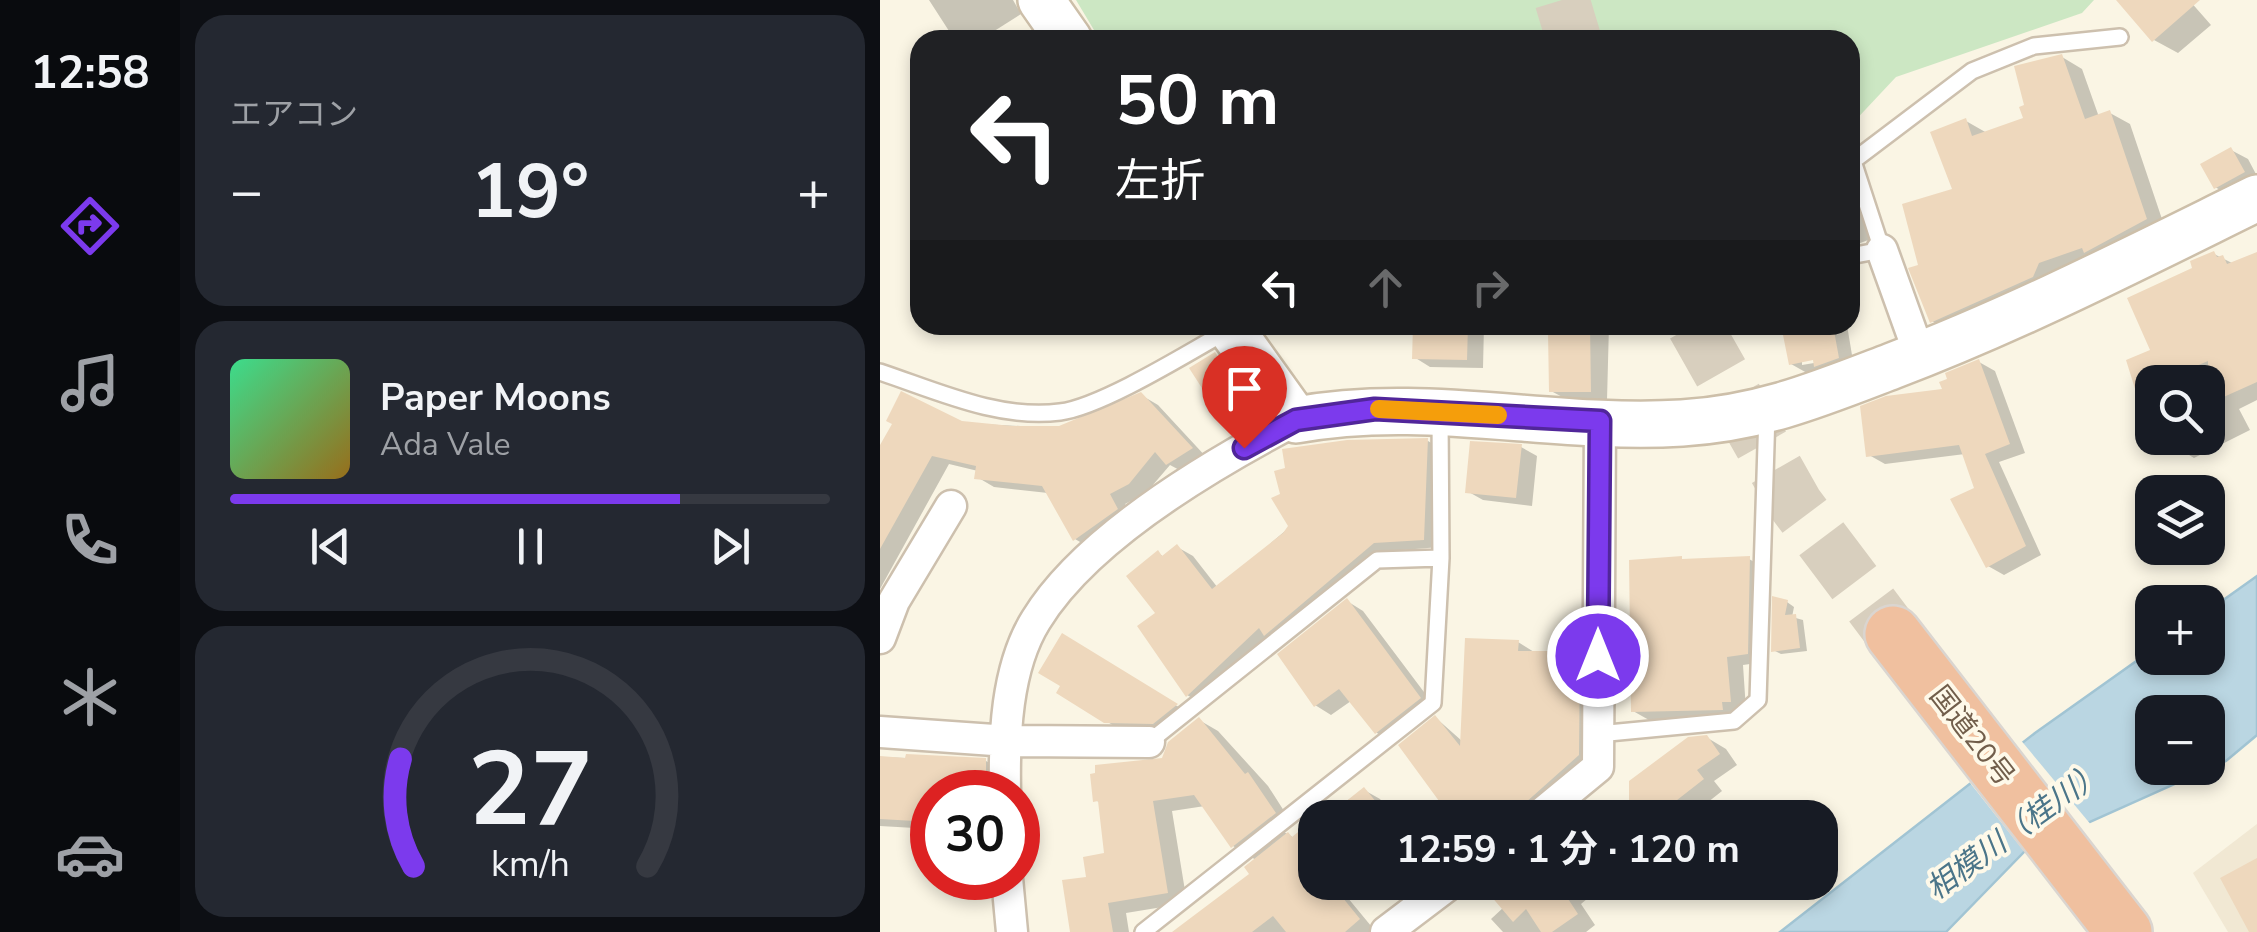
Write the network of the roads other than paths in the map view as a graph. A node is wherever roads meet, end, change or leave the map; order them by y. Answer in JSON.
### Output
{"nodes":[{"id":1,"x":1041,"y":0,"type":"edge"},
{"id":2,"x":1062,"y":30,"type":"edge"},
{"id":3,"x":2120,"y":38,"type":"dead end"},
{"id":4,"x":1860,"y":156,"type":"edge"},
{"id":5,"x":1860,"y":182,"type":"edge"},
{"id":6,"x":2257,"y":198,"type":"edge"},
{"id":7,"x":1882,"y":250,"type":"junction"},
{"id":8,"x":1860,"y":254,"type":"edge"},
{"id":9,"x":1216,"y":335,"type":"edge"},
{"id":10,"x":1236,"y":335,"type":"edge"},
{"id":11,"x":1920,"y":356,"type":"junction"},
{"id":12,"x":880,"y":372,"type":"edge"},
{"id":13,"x":1440,"y":412,"type":"junction"},
{"id":14,"x":1766,"y":414,"type":"junction"},
{"id":15,"x":1296,"y":420,"type":"junction"},
{"id":16,"x":1600,"y":421,"type":"junction"},
{"id":17,"x":951,"y":506,"type":"dead end"},
{"id":18,"x":1441,"y":558,"type":"junction"},
{"id":19,"x":1893,"y":634,"type":"tunnel mouth"},
{"id":20,"x":880,"y":638,"type":"edge"},
{"id":21,"x":880,"y":732,"type":"edge"},
{"id":22,"x":1598,"y":734,"type":"junction"},
{"id":23,"x":1008,"y":741,"type":"junction"},
{"id":24,"x":1149,"y":742,"type":"joint"},
{"id":25,"x":1006,"y":770,"type":"edge"},
{"id":26,"x":1558,"y":800,"type":"edge"},
{"id":27,"x":1009,"y":900,"type":"edge"},
{"id":28,"x":1428,"y":900,"type":"edge"},
{"id":29,"x":1012,"y":932,"type":"edge"},
{"id":30,"x":1143,"y":932,"type":"edge"},
{"id":31,"x":1386,"y":932,"type":"edge"},
{"id":32,"x":2124,"y":932,"type":"edge"}],
"edges":[{"from":1,"to":2,"type":"street"},
{"from":3,"to":4,"type":"lane"},
{"from":5,"to":7,"type":"lane"},
{"from":6,"to":11,"type":"street"},
{"from":7,"to":8,"type":"lane"},
{"from":7,"to":11,"type":"street"},
{"from":9,"to":12,"type":"lane"},
{"from":10,"to":15,"type":"street"},
{"from":11,"to":14,"type":"street"},
{"from":13,"to":15,"type":"street"},
{"from":13,"to":16,"type":"street"},
{"from":13,"to":18,"type":"lane"},
{"from":14,"to":16,"type":"street"},
{"from":14,"to":22,"type":"lane"},
{"from":15,"to":23,"type":"street"},
{"from":16,"to":22,"type":"street"},
{"from":17,"to":20,"type":"street"},
{"from":18,"to":24,"type":"lane"},
{"from":18,"to":30,"type":"lane"},
{"from":19,"to":32,"type":"highway","name":"国道20号"},
{"from":21,"to":23,"type":"street"},
{"from":22,"to":26,"type":"street"},
{"from":23,"to":24,"type":"street"},
{"from":23,"to":25,"type":"street"},
{"from":27,"to":29,"type":"street"},
{"from":28,"to":31,"type":"street"}]}
